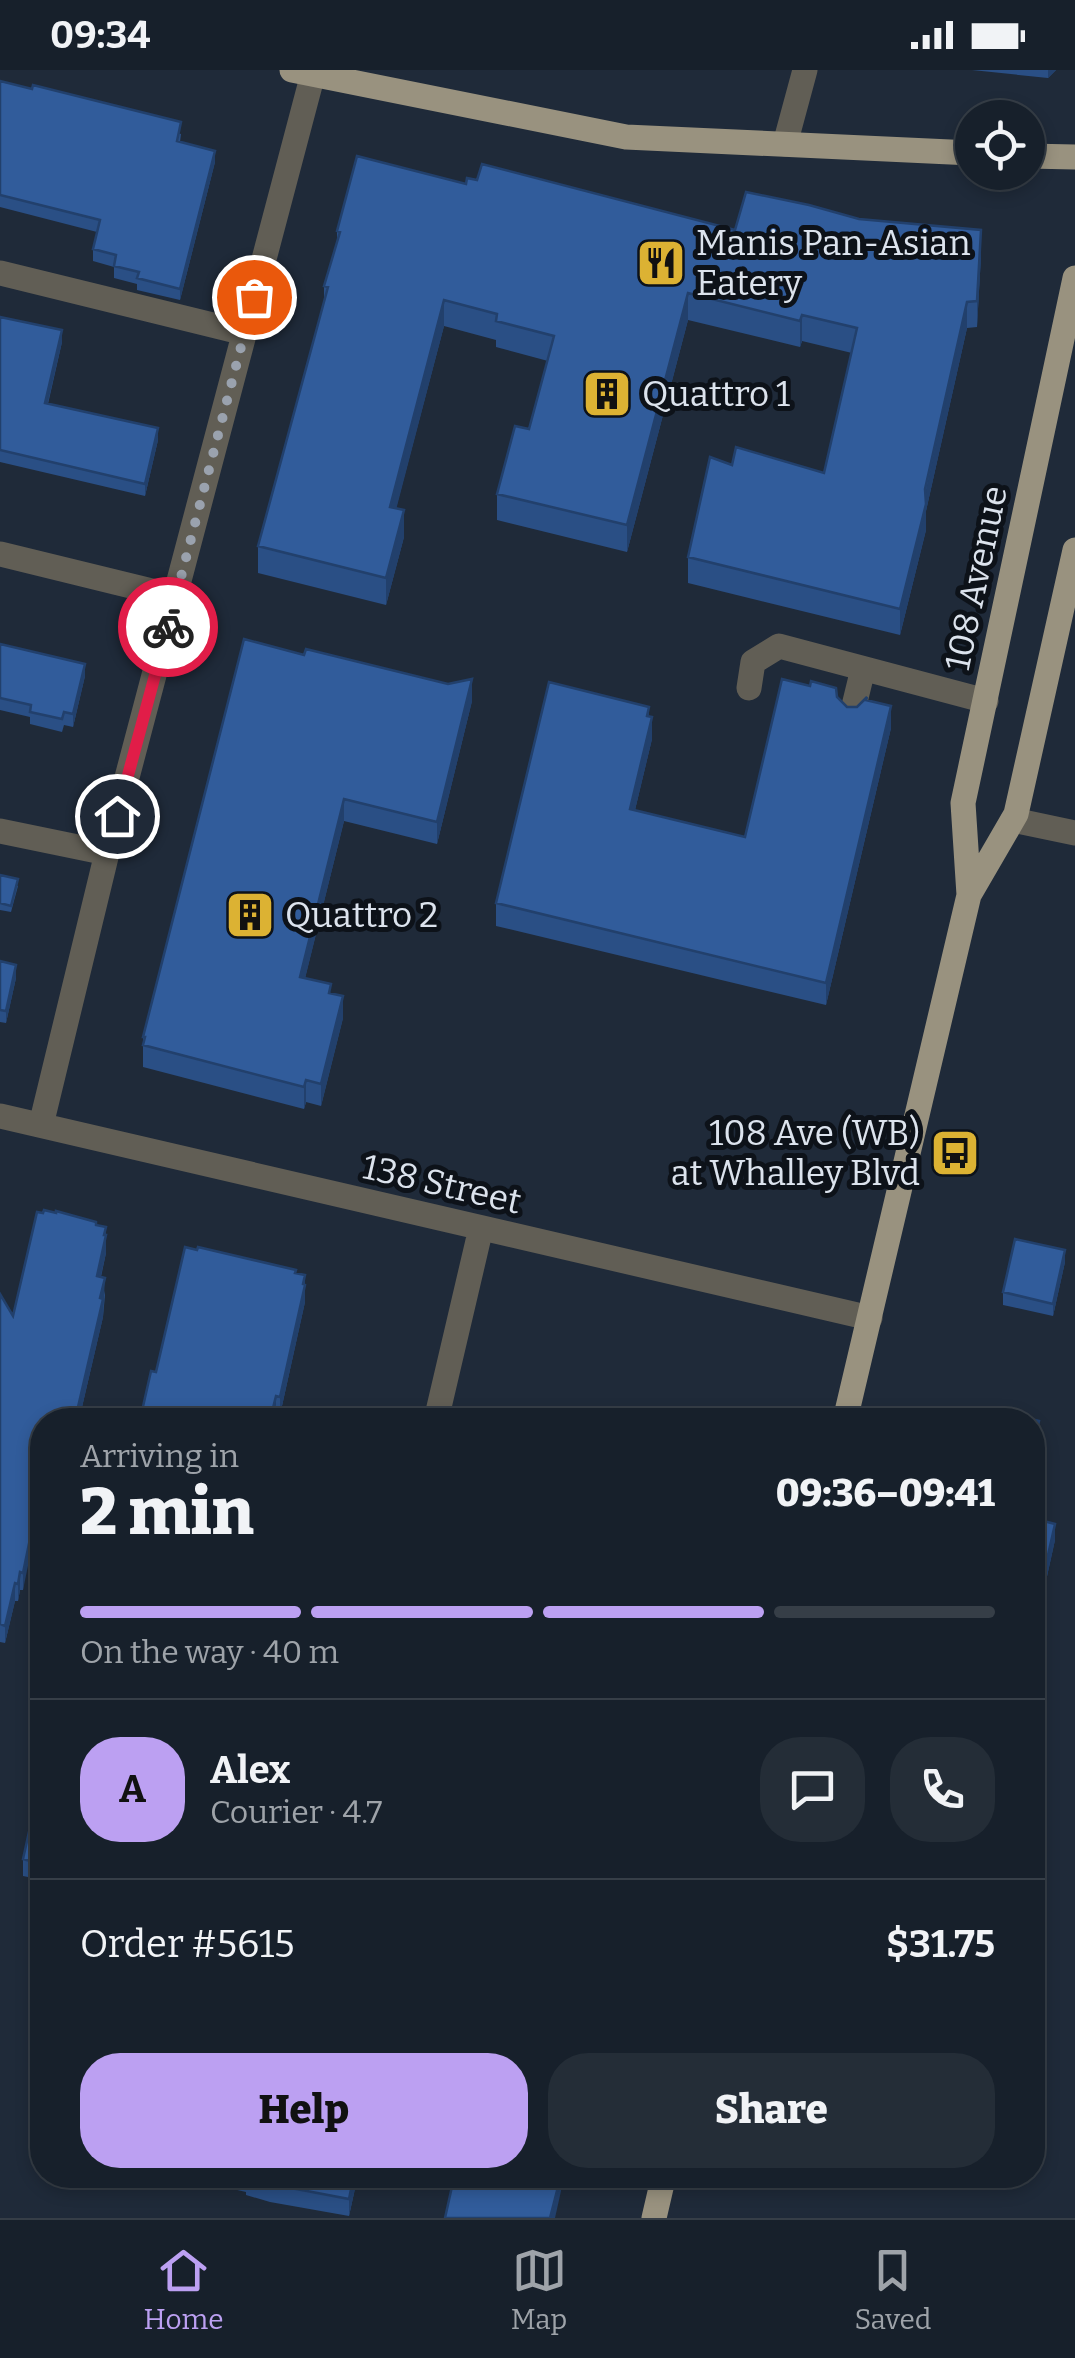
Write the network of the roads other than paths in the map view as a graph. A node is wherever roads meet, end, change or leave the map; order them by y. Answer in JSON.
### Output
{"nodes":[{"id":1,"x":805,"y":70,"type":"edge"},
{"id":2,"x":306,"y":72,"type":"edge"},
{"id":3,"x":785,"y":144,"type":"junction"},
{"id":4,"x":955,"y":152,"type":"edge"},
{"id":5,"x":1045,"y":156,"type":"edge"},
{"id":6,"x":1075,"y":156,"type":"edge"},
{"id":7,"x":0,"y":273,"type":"edge"},
{"id":8,"x":1075,"y":278,"type":"edge"},
{"id":9,"x":245,"y":332,"type":"junction"},
{"id":10,"x":1075,"y":550,"type":"edge"},
{"id":11,"x":0,"y":554,"type":"edge"},
{"id":12,"x":176,"y":597,"type":"junction"},
{"id":13,"x":863,"y":669,"type":"junction"},
{"id":14,"x":749,"y":688,"type":"dead end"},
{"id":15,"x":986,"y":701,"type":"junction"},
{"id":16,"x":852,"y":714,"type":"edge"},
{"id":17,"x":1013,"y":820,"type":"junction"},
{"id":18,"x":0,"y":831,"type":"edge"},
{"id":19,"x":1075,"y":833,"type":"edge"},
{"id":20,"x":107,"y":853,"type":"junction"},
{"id":21,"x":969,"y":895,"type":"junction"},
{"id":22,"x":0,"y":1116,"type":"edge"},
{"id":23,"x":41,"y":1126,"type":"junction"},
{"id":24,"x":480,"y":1228,"type":"junction"},
{"id":25,"x":870,"y":1318,"type":"junction"},
{"id":26,"x":439,"y":1408,"type":"edge"},
{"id":27,"x":848,"y":1408,"type":"edge"},
{"id":28,"x":661,"y":2188,"type":"edge"},
{"id":29,"x":654,"y":2218,"type":"edge"}],
"edges":[{"from":1,"to":3,"type":"street"},
{"from":2,"to":3,"type":"main road"},
{"from":2,"to":9,"type":"street"},
{"from":3,"to":4,"type":"main road"},
{"from":5,"to":6,"type":"main road"},
{"from":7,"to":9,"type":"street"},
{"from":8,"to":15,"type":"main road","name":"108 Avenue"},
{"from":9,"to":12,"type":"street"},
{"from":10,"to":17,"type":"main road","name":"108 Avenue"},
{"from":11,"to":12,"type":"street"},
{"from":12,"to":20,"type":"street"},
{"from":13,"to":14,"type":"street"},
{"from":13,"to":15,"type":"street"},
{"from":13,"to":16,"type":"street"},
{"from":15,"to":21,"type":"main road","name":"108 Avenue"},
{"from":17,"to":19,"type":"street"},
{"from":17,"to":21,"type":"main road","name":"108 Avenue"},
{"from":18,"to":20,"type":"street"},
{"from":20,"to":23,"type":"street"},
{"from":21,"to":25,"type":"main road","name":"108 Avenue"},
{"from":22,"to":23,"type":"street","name":"138 Street"},
{"from":23,"to":24,"type":"street","name":"138 Street"},
{"from":24,"to":25,"type":"street","name":"138 Street"},
{"from":24,"to":26,"type":"street"},
{"from":25,"to":27,"type":"main road","name":"108 Avenue"},
{"from":28,"to":29,"type":"main road"}]}
